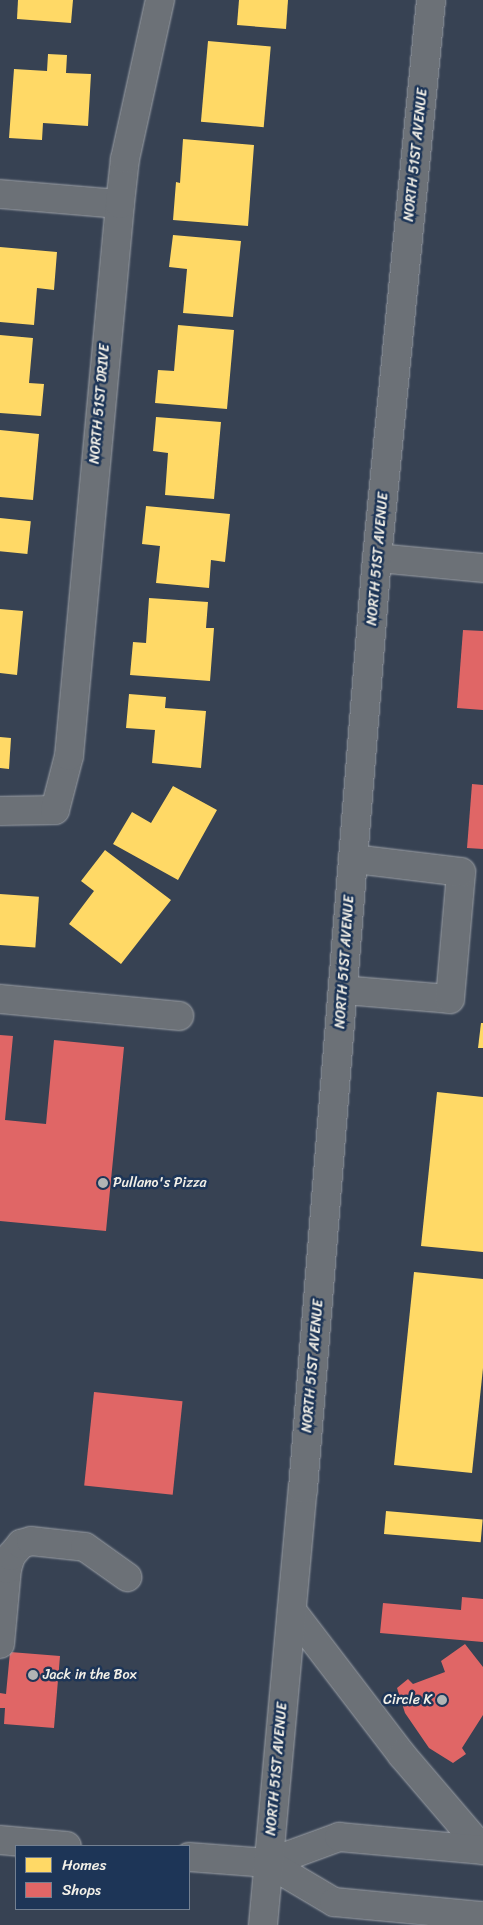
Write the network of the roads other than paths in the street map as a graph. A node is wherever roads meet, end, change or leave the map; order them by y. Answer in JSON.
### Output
{"nodes":[{"id":1,"x":160,"y":0,"type":"edge"},
{"id":2,"x":431,"y":0,"type":"edge"},
{"id":3,"x":0,"y":194,"type":"edge"},
{"id":4,"x":120,"y":204,"type":"junction"},
{"id":5,"x":377,"y":558,"type":"junction"},
{"id":6,"x":483,"y":568,"type":"edge"},
{"id":7,"x":0,"y":811,"type":"edge"},
{"id":8,"x":353,"y":860,"type":"junction"},
{"id":9,"x":343,"y":990,"type":"junction"},
{"id":10,"x":0,"y":999,"type":"edge"},
{"id":11,"x":180,"y":1016,"type":"dead end"},
{"id":12,"x":127,"y":1578,"type":"dead end"},
{"id":13,"x":292,"y":1611,"type":"junction"},
{"id":14,"x":0,"y":1644,"type":"edge"},
{"id":15,"x":0,"y":1840,"type":"edge"},
{"id":16,"x":55,"y":1845,"type":"edge"},
{"id":17,"x":483,"y":1850,"type":"edge"},
{"id":18,"x":190,"y":1857,"type":"edge"},
{"id":19,"x":268,"y":1863,"type":"junction"},
{"id":20,"x":483,"y":1916,"type":"edge"},
{"id":21,"x":263,"y":1925,"type":"edge"}],
"edges":[{"from":1,"to":4,"type":"main road","name":"NORTH 51ST DRIVE"},
{"from":2,"to":5,"type":"main road","name":"NORTH 51ST AVENUE"},
{"from":3,"to":4,"type":"main road"},
{"from":4,"to":7,"type":"main road","name":"NORTH 51ST DRIVE"},
{"from":5,"to":6,"type":"main road"},
{"from":5,"to":8,"type":"main road","name":"NORTH 51ST AVENUE"},
{"from":8,"to":9,"type":"main road","name":"NORTH 51ST AVENUE"},
{"from":8,"to":9,"type":"main road"},
{"from":9,"to":13,"type":"main road","name":"NORTH 51ST AVENUE"},
{"from":10,"to":11,"type":"main road"},
{"from":12,"to":14,"type":"main road"},
{"from":13,"to":17,"type":"main road"},
{"from":13,"to":19,"type":"main road","name":"NORTH 51ST AVENUE"},
{"from":15,"to":16,"type":"main road"},
{"from":17,"to":19,"type":"main road"},
{"from":18,"to":19,"type":"main road"},
{"from":19,"to":20,"type":"main road"},
{"from":19,"to":21,"type":"main road","name":"NORTH 51ST AVENUE"}]}
